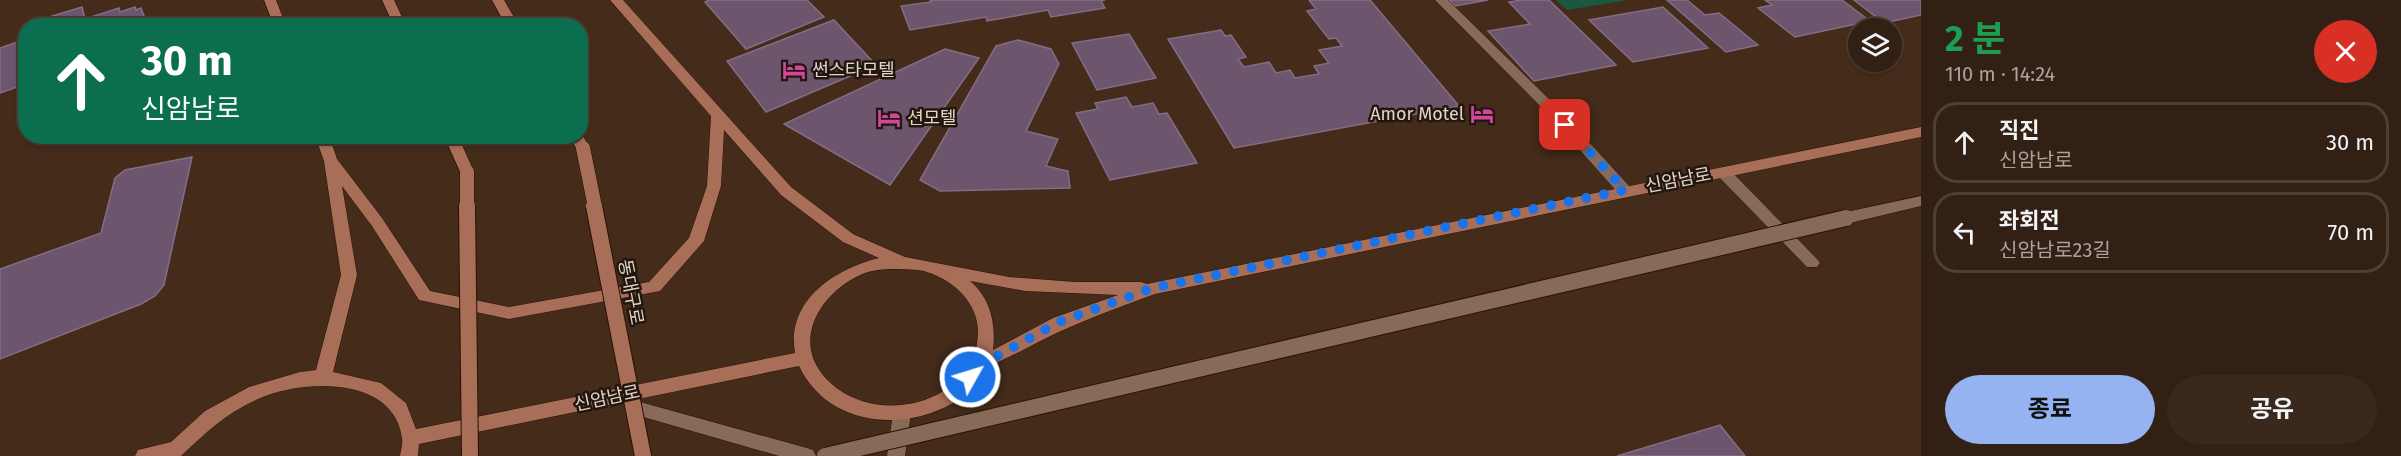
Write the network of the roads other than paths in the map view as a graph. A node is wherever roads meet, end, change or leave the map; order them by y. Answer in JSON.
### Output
{"nodes":[{"id":1,"x":270,"y":0,"type":"edge"},
{"id":2,"x":388,"y":0,"type":"edge"},
{"id":3,"x":498,"y":0,"type":"edge"},
{"id":4,"x":616,"y":0,"type":"edge"},
{"id":5,"x":1441,"y":0,"type":"edge"},
{"id":6,"x":277,"y":18,"type":"edge"},
{"id":7,"x":396,"y":18,"type":"edge"},
{"id":8,"x":508,"y":18,"type":"edge"},
{"id":9,"x":718,"y":114,"type":"junction"},
{"id":10,"x":1921,"y":132,"type":"edge"},
{"id":11,"x":325,"y":144,"type":"edge"},
{"id":12,"x":455,"y":144,"type":"edge"},
{"id":13,"x":579,"y":144,"type":"edge"},
{"id":14,"x":331,"y":161,"type":"junction"},
{"id":15,"x":1723,"y":172,"type":"junction"},
{"id":16,"x":1625,"y":190,"type":"junction"},
{"id":17,"x":1921,"y":201,"type":"edge"},
{"id":18,"x":1921,"y":212,"type":"edge"},
{"id":19,"x":1846,"y":218,"type":"junction"},
{"id":20,"x":901,"y":261,"type":"junction"},
{"id":21,"x":1812,"y":263,"type":"dead end"},
{"id":22,"x":928,"y":266,"type":"junction"},
{"id":23,"x":1153,"y":288,"type":"junction"},
{"id":24,"x":804,"y":358,"type":"junction"},
{"id":25,"x":979,"y":366,"type":"junction"},
{"id":26,"x":323,"y":377,"type":"junction"},
{"id":27,"x":633,"y":407,"type":"junction"},
{"id":28,"x":902,"y":413,"type":"junction"},
{"id":29,"x":411,"y":438,"type":"junction"},
{"id":30,"x":171,"y":453,"type":"edge"},
{"id":31,"x":144,"y":456,"type":"edge"},
{"id":32,"x":409,"y":456,"type":"edge"},
{"id":33,"x":470,"y":456,"type":"edge"},
{"id":34,"x":643,"y":456,"type":"edge"},
{"id":35,"x":807,"y":456,"type":"edge"},
{"id":36,"x":825,"y":456,"type":"edge"},
{"id":37,"x":896,"y":456,"type":"edge"}],
"edges":[{"from":1,"to":6,"type":"main road"},
{"from":2,"to":7,"type":"main road"},
{"from":3,"to":8,"type":"main road"},
{"from":4,"to":9,"type":"main road"},
{"from":5,"to":16,"type":"street"},
{"from":9,"to":14,"type":"main road"},
{"from":9,"to":20,"type":"main road"},
{"from":10,"to":15,"type":"main road","name":"신암남로"},
{"from":11,"to":14,"type":"main road"},
{"from":12,"to":33,"type":"main road","bridge":true},
{"from":13,"to":27,"type":"main road","name":"동대구로","bridge":true},
{"from":14,"to":26,"type":"main road"},
{"from":15,"to":16,"type":"main road","name":"신암남로"},
{"from":15,"to":21,"type":"street"},
{"from":16,"to":23,"type":"main road","name":"신암남로"},
{"from":17,"to":19,"type":"street"},
{"from":18,"to":19,"type":"street"},
{"from":19,"to":36,"type":"street","bridge":true},
{"from":20,"to":22,"type":"main road"},
{"from":20,"to":24,"type":"main road"},
{"from":22,"to":23,"type":"main road"},
{"from":22,"to":25,"type":"main road"},
{"from":23,"to":25,"type":"main road"},
{"from":24,"to":28,"type":"main road"},
{"from":24,"to":29,"type":"main road","name":"신암남로"},
{"from":25,"to":28,"type":"main road"},
{"from":26,"to":29,"type":"main road"},
{"from":26,"to":30,"type":"main road"},
{"from":27,"to":34,"type":"main road","name":"동대구로","bridge":true},
{"from":27,"to":35,"type":"street"},
{"from":28,"to":37,"type":"street"},
{"from":29,"to":32,"type":"main road"},
{"from":30,"to":31,"type":"main road"}]}
